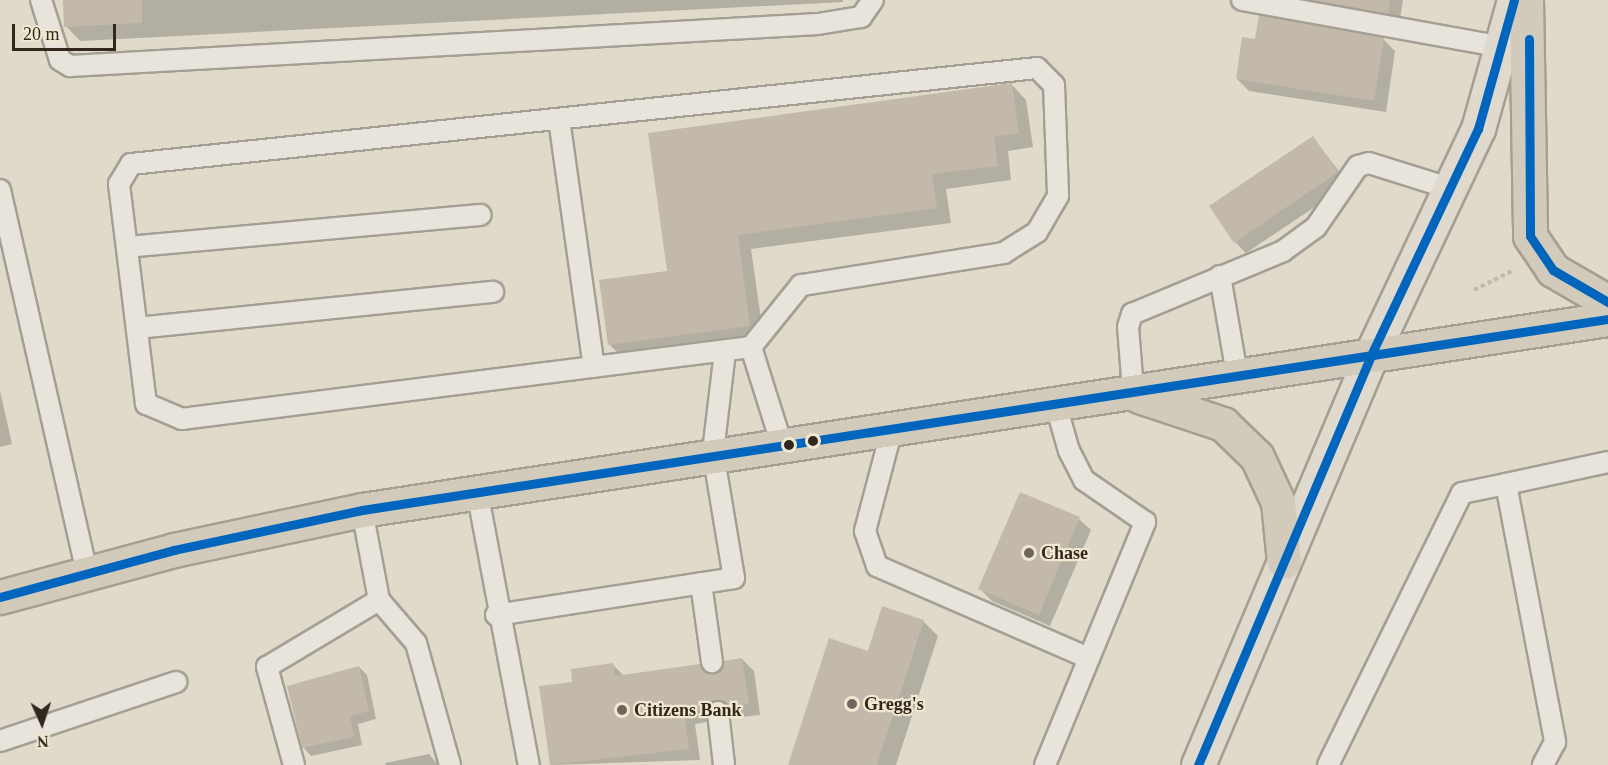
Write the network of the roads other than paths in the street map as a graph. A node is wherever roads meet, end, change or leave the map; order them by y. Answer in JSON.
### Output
{"nodes":[{"id":1,"x":41,"y":0,"type":"edge"},
{"id":2,"x":873,"y":0,"type":"edge"},
{"id":3,"x":1242,"y":0,"type":"edge"},
{"id":4,"x":1514,"y":0,"type":"edge"},
{"id":5,"x":1526,"y":0,"type":"edge"},
{"id":6,"x":1276,"y":3,"type":"edge"},
{"id":7,"x":1504,"y":47,"type":"junction"},
{"id":8,"x":559,"y":119,"type":"junction"},
{"id":9,"x":1449,"y":188,"type":"junction"},
{"id":10,"x":0,"y":190,"type":"edge"},
{"id":11,"x":481,"y":215,"type":"dead end"},
{"id":12,"x":127,"y":247,"type":"junction"},
{"id":13,"x":8,"y":248,"type":"edge"},
{"id":14,"x":1220,"y":276,"type":"junction"},
{"id":15,"x":493,"y":292,"type":"dead end"},
{"id":16,"x":1608,"y":302,"type":"edge"},
{"id":17,"x":1608,"y":319,"type":"edge"},
{"id":18,"x":136,"y":328,"type":"junction"},
{"id":19,"x":751,"y":347,"type":"junction"},
{"id":20,"x":725,"y":351,"type":"junction"},
{"id":21,"x":1371,"y":355,"type":"junction"},
{"id":22,"x":594,"y":367,"type":"junction"},
{"id":23,"x":1237,"y":374,"type":"junction"},
{"id":24,"x":1122,"y":392,"type":"junction"},
{"id":25,"x":1055,"y":402,"type":"junction"},
{"id":26,"x":893,"y":425,"type":"junction"},
{"id":27,"x":781,"y":442,"type":"junction"},
{"id":28,"x":713,"y":452,"type":"junction"},
{"id":29,"x":1608,"y":462,"type":"edge"},
{"id":30,"x":1506,"y":483,"type":"junction"},
{"id":31,"x":477,"y":491,"type":"junction"},
{"id":32,"x":362,"y":510,"type":"junction"},
{"id":33,"x":1284,"y":562,"type":"junction"},
{"id":34,"x":87,"y":573,"type":"junction"},
{"id":35,"x":701,"y":583,"type":"junction"},
{"id":36,"x":0,"y":597,"type":"edge"},
{"id":37,"x":379,"y":600,"type":"junction"},
{"id":38,"x":496,"y":615,"type":"junction"},
{"id":39,"x":1089,"y":658,"type":"junction"},
{"id":40,"x":712,"y":662,"type":"dead end"},
{"id":41,"x":176,"y":682,"type":"dead end"},
{"id":42,"x":718,"y":712,"type":"dead end"},
{"id":43,"x":0,"y":741,"type":"edge"},
{"id":44,"x":294,"y":765,"type":"edge"},
{"id":45,"x":450,"y":765,"type":"edge"},
{"id":46,"x":529,"y":765,"type":"edge"},
{"id":47,"x":724,"y":765,"type":"edge"},
{"id":48,"x":1045,"y":765,"type":"edge"},
{"id":49,"x":1198,"y":765,"type":"edge"},
{"id":50,"x":1328,"y":765,"type":"edge"},
{"id":51,"x":1543,"y":765,"type":"edge"}],
"edges":[{"from":1,"to":2,"type":"lane"},
{"from":3,"to":6,"type":"lane"},
{"from":4,"to":7,"type":"main road"},
{"from":5,"to":16,"type":"highway"},
{"from":6,"to":7,"type":"lane"},
{"from":7,"to":9,"type":"main road"},
{"from":8,"to":12,"type":"lane"},
{"from":8,"to":19,"type":"lane"},
{"from":8,"to":22,"type":"lane"},
{"from":9,"to":14,"type":"lane"},
{"from":9,"to":21,"type":"main road"},
{"from":10,"to":13,"type":"lane"},
{"from":11,"to":12,"type":"lane"},
{"from":12,"to":18,"type":"lane"},
{"from":13,"to":34,"type":"lane"},
{"from":14,"to":23,"type":"lane"},
{"from":14,"to":24,"type":"lane"},
{"from":15,"to":18,"type":"lane"},
{"from":17,"to":21,"type":"highway"},
{"from":18,"to":22,"type":"lane"},
{"from":19,"to":20,"type":"lane"},
{"from":19,"to":27,"type":"lane"},
{"from":20,"to":22,"type":"lane"},
{"from":20,"to":28,"type":"lane"},
{"from":21,"to":23,"type":"highway"},
{"from":21,"to":33,"type":"main road"},
{"from":23,"to":24,"type":"highway"},
{"from":24,"to":25,"type":"highway"},
{"from":24,"to":33,"type":"highway"},
{"from":25,"to":26,"type":"highway"},
{"from":25,"to":39,"type":"lane"},
{"from":26,"to":27,"type":"highway"},
{"from":26,"to":39,"type":"lane"},
{"from":27,"to":28,"type":"highway"},
{"from":28,"to":31,"type":"highway"},
{"from":28,"to":35,"type":"lane"},
{"from":29,"to":30,"type":"lane"},
{"from":30,"to":50,"type":"lane"},
{"from":30,"to":51,"type":"lane"},
{"from":31,"to":32,"type":"highway"},
{"from":31,"to":38,"type":"lane"},
{"from":32,"to":34,"type":"highway"},
{"from":32,"to":37,"type":"lane"},
{"from":33,"to":49,"type":"main road"},
{"from":34,"to":36,"type":"highway"},
{"from":35,"to":38,"type":"lane"},
{"from":35,"to":40,"type":"lane"},
{"from":37,"to":44,"type":"lane"},
{"from":37,"to":45,"type":"lane"},
{"from":38,"to":46,"type":"lane"},
{"from":39,"to":48,"type":"lane"},
{"from":41,"to":43,"type":"lane"},
{"from":42,"to":47,"type":"lane"}]}
